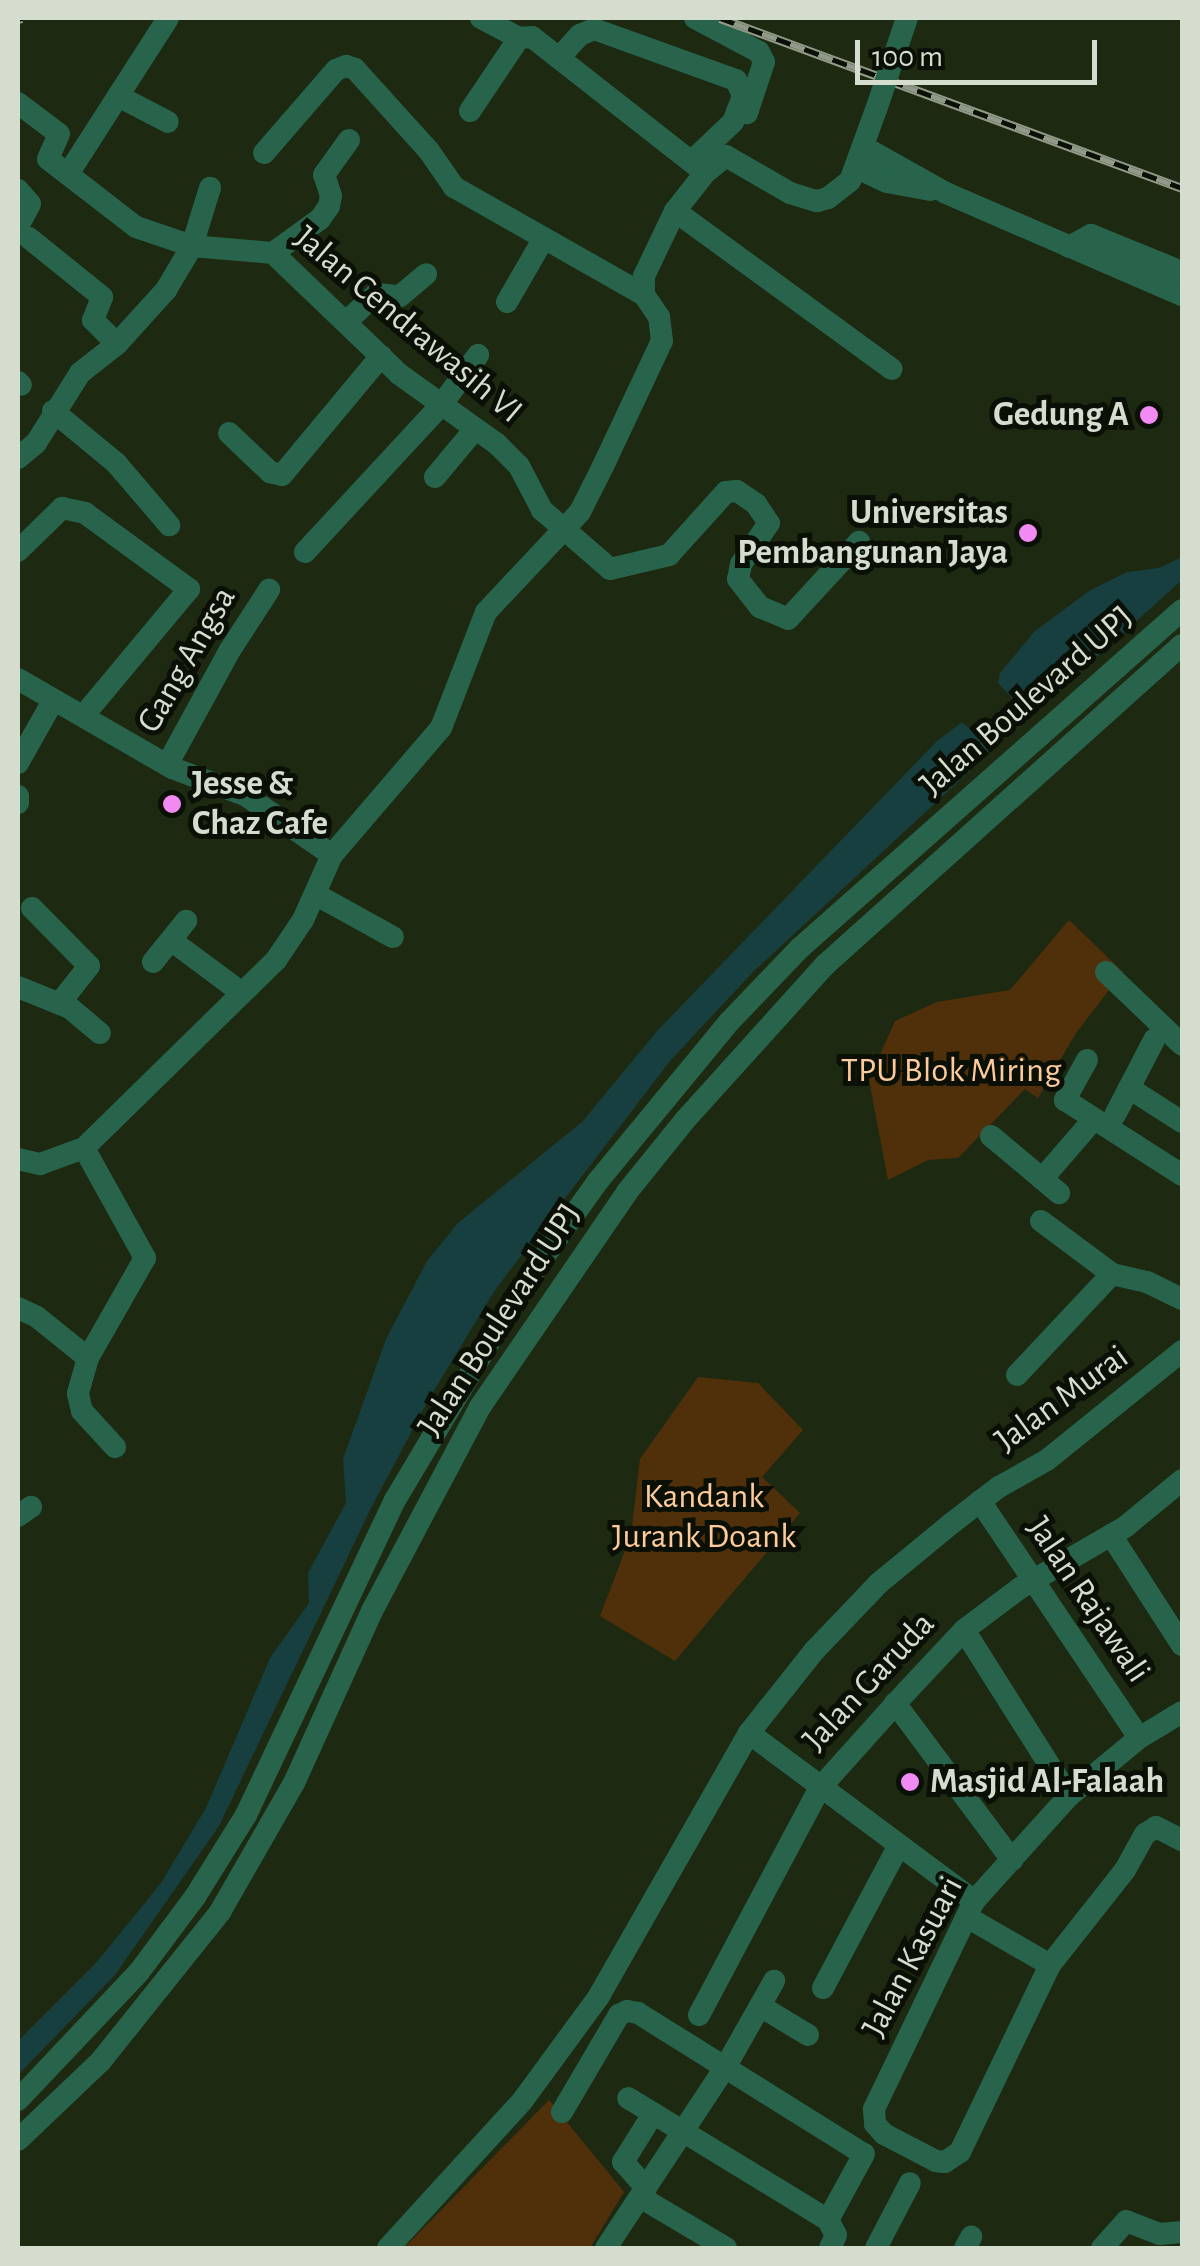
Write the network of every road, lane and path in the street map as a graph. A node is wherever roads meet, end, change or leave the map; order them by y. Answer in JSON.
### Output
{"nodes":[{"id":1,"x":168,"y":18,"type":"edge"},
{"id":2,"x":481,"y":18,"type":"edge"},
{"id":3,"x":695,"y":18,"type":"edge"},
{"id":4,"x":907,"y":18,"type":"edge"},
{"id":5,"x":518,"y":38,"type":"junction"},
{"id":6,"x":559,"y":58,"type":"junction"},
{"id":7,"x":118,"y":96,"type":"junction"},
{"id":8,"x":18,"y":103,"type":"edge"},
{"id":9,"x":470,"y":111,"type":"dead end"},
{"id":10,"x":168,"y":122,"type":"dead end"},
{"id":11,"x":349,"y":140,"type":"dead end"},
{"id":12,"x":264,"y":153,"type":"dead end"},
{"id":13,"x":726,"y":156,"type":"junction"},
{"id":14,"x":861,"y":158,"type":"junction"},
{"id":15,"x":699,"y":167,"type":"junction"},
{"id":16,"x":68,"y":174,"type":"junction"},
{"id":17,"x":210,"y":188,"type":"dead end"},
{"id":18,"x":18,"y":190,"type":"edge"},
{"id":19,"x":675,"y":211,"type":"junction"},
{"id":20,"x":23,"y":233,"type":"edge"},
{"id":21,"x":544,"y":238,"type":"junction"},
{"id":22,"x":192,"y":246,"type":"junction"},
{"id":23,"x":1068,"y":247,"type":"junction"},
{"id":24,"x":274,"y":253,"type":"junction"},
{"id":25,"x":1182,"y":272,"type":"edge"},
{"id":26,"x":426,"y":274,"type":"dead end"},
{"id":27,"x":1182,"y":294,"type":"edge"},
{"id":28,"x":644,"y":295,"type":"junction"},
{"id":29,"x":507,"y":302,"type":"dead end"},
{"id":30,"x":346,"y":322,"type":"junction"},
{"id":31,"x":117,"y":344,"type":"junction"},
{"id":32,"x":478,"y":355,"type":"dead end"},
{"id":33,"x":381,"y":356,"type":"junction"},
{"id":34,"x":892,"y":369,"type":"dead end"},
{"id":35,"x":442,"y":404,"type":"junction"},
{"id":36,"x":52,"y":411,"type":"junction"},
{"id":37,"x":475,"y":429,"type":"junction"},
{"id":38,"x":230,"y":433,"type":"dead end"},
{"id":39,"x":18,"y":458,"type":"edge"},
{"id":40,"x":435,"y":477,"type":"dead end"},
{"id":41,"x":169,"y":525,"type":"dead end"},
{"id":42,"x":562,"y":532,"type":"junction"},
{"id":43,"x":859,"y":542,"type":"dead end"},
{"id":44,"x":18,"y":551,"type":"edge"},
{"id":45,"x":305,"y":552,"type":"dead end"},
{"id":46,"x":269,"y":590,"type":"dead end"},
{"id":47,"x":1182,"y":610,"type":"edge"},
{"id":48,"x":1182,"y":644,"type":"edge"},
{"id":49,"x":18,"y":680,"type":"edge"},
{"id":50,"x":53,"y":701,"type":"junction"},
{"id":51,"x":83,"y":716,"type":"junction"},
{"id":52,"x":1020,"y":756,"type":"junction"},
{"id":53,"x":18,"y":763,"type":"edge"},
{"id":54,"x":167,"y":765,"type":"junction"},
{"id":55,"x":1037,"y":776,"type":"junction"},
{"id":56,"x":332,"y":855,"type":"junction"},
{"id":57,"x":314,"y":894,"type":"junction"},
{"id":58,"x":32,"y":908,"type":"dead end"},
{"id":59,"x":393,"y":938,"type":"dead end"},
{"id":60,"x":153,"y":962,"type":"dead end"},
{"id":61,"x":1106,"y":972,"type":"dead end"},
{"id":62,"x":18,"y":988,"type":"edge"},
{"id":63,"x":242,"y":992,"type":"junction"},
{"id":64,"x":59,"y":1004,"type":"junction"},
{"id":65,"x":100,"y":1033,"type":"dead end"},
{"id":66,"x":1154,"y":1040,"type":"dead end"},
{"id":67,"x":1182,"y":1044,"type":"edge"},
{"id":68,"x":1088,"y":1060,"type":"dead end"},
{"id":69,"x":1129,"y":1088,"type":"junction"},
{"id":70,"x":1104,"y":1117,"type":"junction"},
{"id":71,"x":1182,"y":1122,"type":"edge"},
{"id":72,"x":992,"y":1136,"type":"dead end"},
{"id":73,"x":84,"y":1148,"type":"junction"},
{"id":74,"x":18,"y":1159,"type":"edge"},
{"id":75,"x":1182,"y":1175,"type":"edge"},
{"id":76,"x":1041,"y":1221,"type":"dead end"},
{"id":77,"x":1112,"y":1274,"type":"junction"},
{"id":78,"x":1182,"y":1300,"type":"edge"},
{"id":79,"x":27,"y":1312,"type":"edge"},
{"id":80,"x":18,"y":1335,"type":"edge"},
{"id":81,"x":1182,"y":1351,"type":"edge"},
{"id":82,"x":88,"y":1358,"type":"junction"},
{"id":83,"x":1017,"y":1375,"type":"dead end"},
{"id":84,"x":115,"y":1447,"type":"dead end"},
{"id":85,"x":1182,"y":1480,"type":"edge"},
{"id":86,"x":980,"y":1501,"type":"junction"},
{"id":87,"x":1111,"y":1534,"type":"junction"},
{"id":88,"x":1033,"y":1580,"type":"junction"},
{"id":89,"x":1173,"y":1606,"type":"edge"},
{"id":90,"x":964,"y":1630,"type":"junction"},
{"id":91,"x":1182,"y":1645,"type":"edge"},
{"id":92,"x":895,"y":1704,"type":"junction"},
{"id":93,"x":1182,"y":1712,"type":"edge"},
{"id":94,"x":749,"y":1733,"type":"junction"},
{"id":95,"x":1139,"y":1738,"type":"junction"},
{"id":96,"x":818,"y":1789,"type":"junction"},
{"id":97,"x":1069,"y":1796,"type":"junction"},
{"id":98,"x":1181,"y":1836,"type":"edge"},
{"id":99,"x":898,"y":1847,"type":"junction"},
{"id":100,"x":1012,"y":1860,"type":"junction"},
{"id":101,"x":971,"y":1909,"type":"junction"},
{"id":102,"x":1050,"y":1966,"type":"junction"},
{"id":103,"x":774,"y":1981,"type":"dead end"},
{"id":104,"x":823,"y":1988,"type":"dead end"},
{"id":105,"x":760,"y":2006,"type":"junction"},
{"id":106,"x":698,"y":2015,"type":"dead end"},
{"id":107,"x":808,"y":2035,"type":"dead end"},
{"id":108,"x":726,"y":2066,"type":"junction"},
{"id":109,"x":628,"y":2098,"type":"dead end"},
{"id":110,"x":18,"y":2100,"type":"edge"},
{"id":111,"x":562,"y":2112,"type":"dead end"},
{"id":112,"x":653,"y":2114,"type":"junction"},
{"id":113,"x":682,"y":2132,"type":"junction"},
{"id":114,"x":18,"y":2140,"type":"edge"},
{"id":115,"x":910,"y":2183,"type":"dead end"},
{"id":116,"x":643,"y":2193,"type":"junction"},
{"id":117,"x":828,"y":2220,"type":"junction"},
{"id":118,"x":1182,"y":2232,"type":"edge"},
{"id":119,"x":388,"y":2248,"type":"edge"},
{"id":120,"x":606,"y":2248,"type":"edge"},
{"id":121,"x":726,"y":2248,"type":"edge"},
{"id":122,"x":830,"y":2248,"type":"edge"},
{"id":123,"x":876,"y":2248,"type":"edge"},
{"id":124,"x":1102,"y":2248,"type":"edge"}],
"edges":[{"from":1,"to":7,"type":"street"},
{"from":2,"to":5,"type":"street"},
{"from":3,"to":13,"type":"street"},
{"from":4,"to":14,"type":"street","bridge":true},
{"from":5,"to":6,"type":"street"},
{"from":5,"to":9,"type":"street"},
{"from":6,"to":15,"type":"street"},
{"from":6,"to":15,"type":"street"},
{"from":7,"to":10,"type":"street"},
{"from":7,"to":16,"type":"street"},
{"from":8,"to":16,"type":"street"},
{"from":11,"to":24,"type":"street"},
{"from":12,"to":21,"type":"street"},
{"from":13,"to":14,"type":"street"},
{"from":13,"to":15,"type":"street"},
{"from":14,"to":23,"type":"street"},
{"from":15,"to":19,"type":"street"},
{"from":16,"to":22,"type":"street","name":"Jalan Cendrawasih VI"},
{"from":17,"to":22,"type":"street"},
{"from":18,"to":20,"type":"street"},
{"from":19,"to":28,"type":"street"},
{"from":19,"to":34,"type":"street"},
{"from":20,"to":31,"type":"street"},
{"from":21,"to":28,"type":"street"},
{"from":21,"to":29,"type":"street"},
{"from":22,"to":24,"type":"street","name":"Jalan Cendrawasih VI"},
{"from":22,"to":31,"type":"street"},
{"from":23,"to":25,"type":"street"},
{"from":23,"to":27,"type":"street"},
{"from":24,"to":30,"type":"street","name":"Jalan Cendrawasih VI"},
{"from":26,"to":30,"type":"street"},
{"from":28,"to":42,"type":"street"},
{"from":30,"to":33,"type":"street","name":"Jalan Cendrawasih VI"},
{"from":31,"to":36,"type":"street"},
{"from":32,"to":35,"type":"street"},
{"from":33,"to":35,"type":"street","name":"Jalan Cendrawasih VI"},
{"from":33,"to":38,"type":"street"},
{"from":35,"to":37,"type":"street","name":"Jalan Cendrawasih VI"},
{"from":35,"to":45,"type":"street"},
{"from":36,"to":39,"type":"street"},
{"from":36,"to":41,"type":"street"},
{"from":37,"to":40,"type":"street"},
{"from":37,"to":42,"type":"street","name":"Jalan Cendrawasih VI"},
{"from":42,"to":43,"type":"street","name":"Jalan Cendrawasih VI"},
{"from":42,"to":56,"type":"street"},
{"from":44,"to":51,"type":"street"},
{"from":46,"to":54,"type":"street","name":"Gang Angsa"},
{"from":47,"to":52,"type":"street","name":"Jalan Boulevard UPJ"},
{"from":48,"to":55,"type":"street","name":"Jalan Boulevard UPJ"},
{"from":49,"to":50,"type":"street"},
{"from":50,"to":51,"type":"street"},
{"from":50,"to":53,"type":"street"},
{"from":51,"to":54,"type":"street"},
{"from":52,"to":55,"type":"street"},
{"from":52,"to":110,"type":"street","name":"Jalan Boulevard UPJ"},
{"from":54,"to":56,"type":"street"},
{"from":55,"to":114,"type":"street","name":"Jalan Boulevard UPJ"},
{"from":56,"to":57,"type":"street"},
{"from":57,"to":59,"type":"street"},
{"from":57,"to":63,"type":"street"},
{"from":58,"to":64,"type":"street"},
{"from":60,"to":63,"type":"street"},
{"from":61,"to":67,"type":"street"},
{"from":62,"to":64,"type":"street"},
{"from":63,"to":73,"type":"street"},
{"from":64,"to":65,"type":"street"},
{"from":66,"to":69,"type":"street"},
{"from":68,"to":70,"type":"street"},
{"from":69,"to":70,"type":"street"},
{"from":69,"to":71,"type":"street"},
{"from":70,"to":72,"type":"street"},
{"from":70,"to":75,"type":"street"},
{"from":73,"to":74,"type":"street"},
{"from":73,"to":82,"type":"street"},
{"from":76,"to":77,"type":"street"},
{"from":77,"to":78,"type":"street"},
{"from":77,"to":83,"type":"street"},
{"from":79,"to":80,"type":"street"},
{"from":79,"to":82,"type":"street"},
{"from":81,"to":86,"type":"street","name":"Jalan Murai"},
{"from":82,"to":84,"type":"street"},
{"from":85,"to":87,"type":"street","name":"Jalan Garuda"},
{"from":86,"to":88,"type":"street","name":"Jalan Rajawali"},
{"from":86,"to":94,"type":"street","name":"Jalan Murai"},
{"from":87,"to":88,"type":"street","name":"Jalan Garuda"},
{"from":87,"to":89,"type":"street"},
{"from":88,"to":90,"type":"street","name":"Jalan Garuda"},
{"from":88,"to":95,"type":"street","name":"Jalan Rajawali"},
{"from":89,"to":91,"type":"street"},
{"from":90,"to":92,"type":"street","name":"Jalan Garuda"},
{"from":90,"to":97,"type":"street"},
{"from":92,"to":96,"type":"street","name":"Jalan Garuda"},
{"from":92,"to":100,"type":"street"},
{"from":93,"to":95,"type":"street","name":"Jalan Kasuari"},
{"from":94,"to":96,"type":"street"},
{"from":94,"to":119,"type":"street","name":"Jalan Murai"},
{"from":95,"to":97,"type":"street","name":"Jalan Kasuari"},
{"from":96,"to":99,"type":"street"},
{"from":96,"to":106,"type":"street","name":"Jalan Garuda"},
{"from":97,"to":100,"type":"street","name":"Jalan Kasuari"},
{"from":98,"to":102,"type":"street"},
{"from":99,"to":101,"type":"street"},
{"from":99,"to":104,"type":"street"},
{"from":100,"to":101,"type":"street","name":"Jalan Kasuari"},
{"from":101,"to":102,"type":"street"},
{"from":101,"to":102,"type":"street","name":"Jalan Kasuari"},
{"from":103,"to":105,"type":"street"},
{"from":105,"to":107,"type":"street"},
{"from":105,"to":108,"type":"street"},
{"from":108,"to":111,"type":"street"},
{"from":108,"to":113,"type":"street"},
{"from":108,"to":117,"type":"street"},
{"from":109,"to":112,"type":"street"},
{"from":112,"to":113,"type":"street"},
{"from":112,"to":116,"type":"street"},
{"from":113,"to":116,"type":"street"},
{"from":113,"to":117,"type":"street"},
{"from":115,"to":123,"type":"street"},
{"from":116,"to":120,"type":"street"},
{"from":116,"to":121,"type":"street"},
{"from":117,"to":122,"type":"street"},
{"from":118,"to":124,"type":"street"}]}
